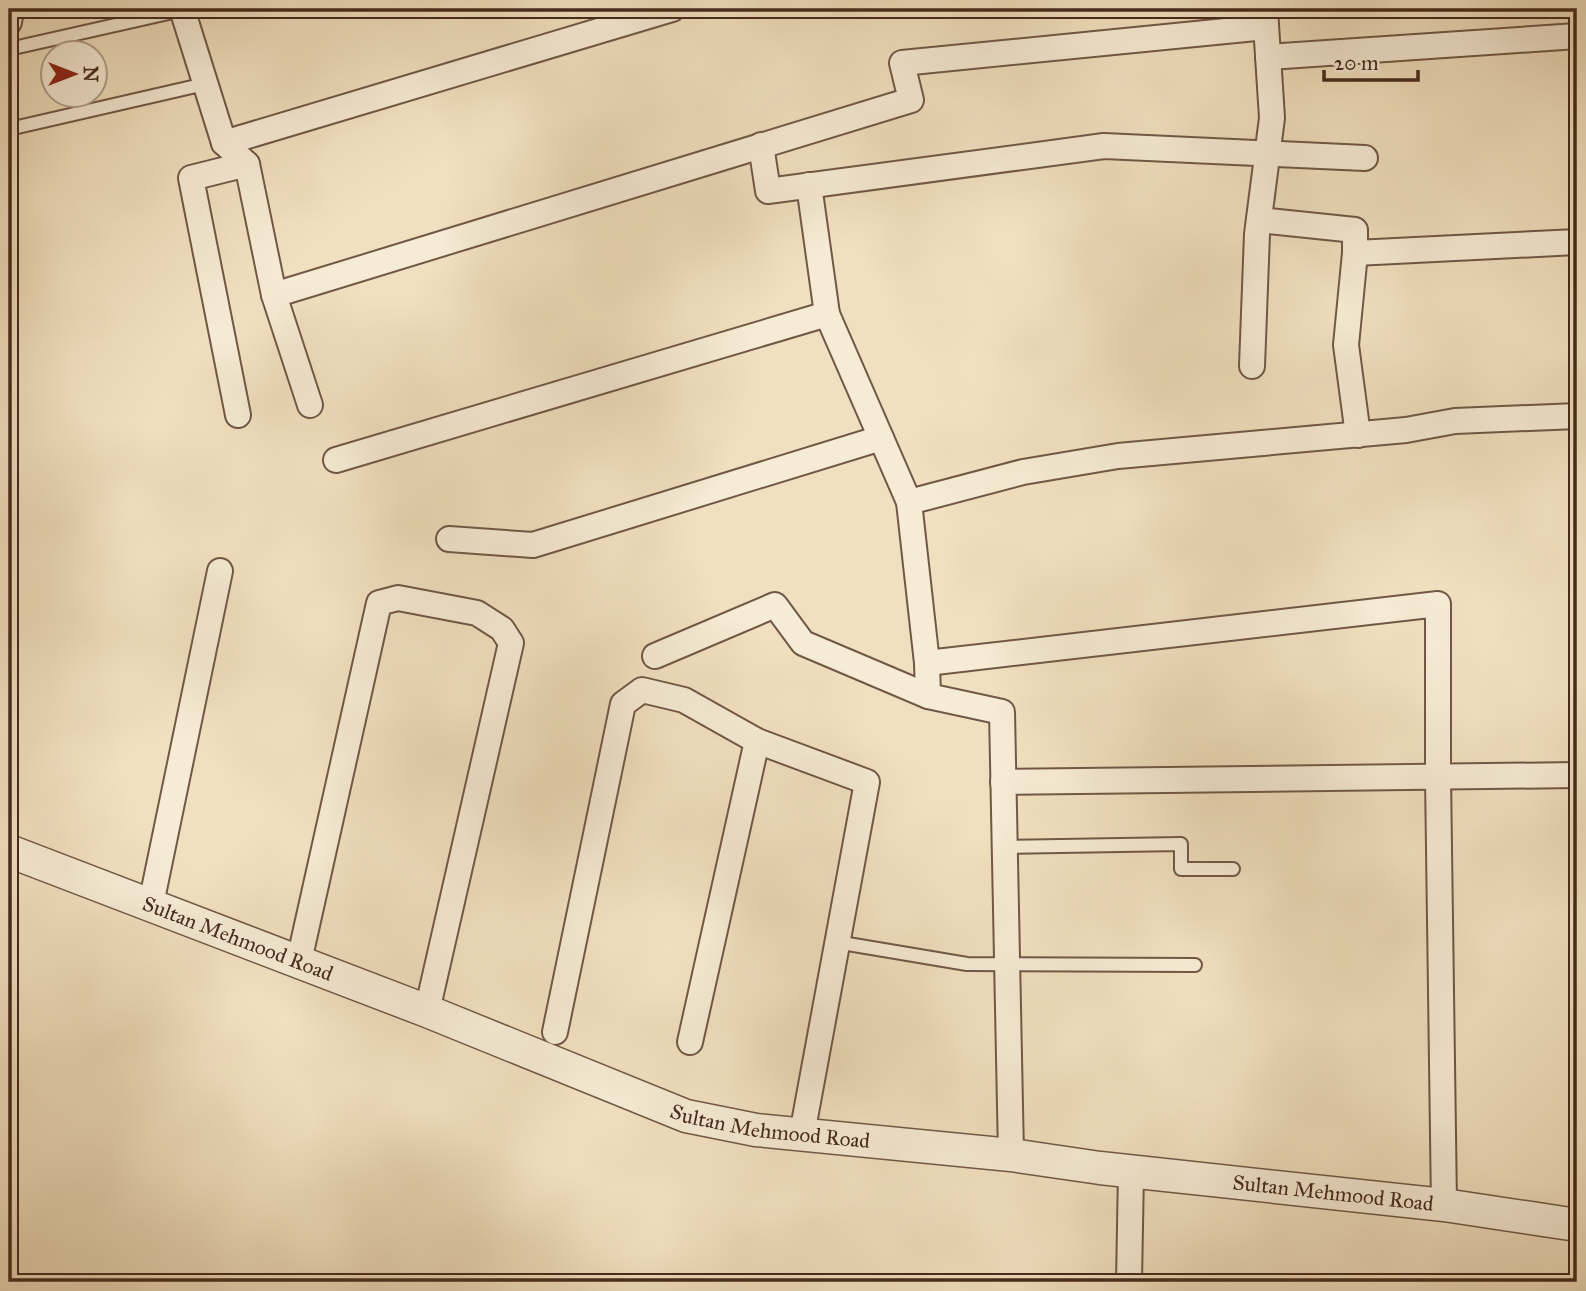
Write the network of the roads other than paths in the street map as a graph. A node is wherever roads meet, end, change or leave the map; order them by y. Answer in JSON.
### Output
{"nodes":[{"id":1,"x":11,"y":9,"type":"edge"},
{"id":2,"x":184,"y":9,"type":"edge"},
{"id":3,"x":672,"y":9,"type":"edge"},
{"id":4,"x":1266,"y":18,"type":"edge"},
{"id":5,"x":9,"y":22,"type":"edge"},
{"id":6,"x":1577,"y":36,"type":"edge"},
{"id":7,"x":9,"y":49,"type":"edge"},
{"id":8,"x":1268,"y":57,"type":"junction"},
{"id":9,"x":205,"y":84,"type":"junction"},
{"id":10,"x":9,"y":129,"type":"edge"},
{"id":11,"x":224,"y":143,"type":"junction"},
{"id":12,"x":761,"y":145,"type":"junction"},
{"id":13,"x":1268,"y":153,"type":"junction"},
{"id":14,"x":1365,"y":158,"type":"dead end"},
{"id":15,"x":247,"y":164,"type":"junction"},
{"id":16,"x":809,"y":185,"type":"junction"},
{"id":17,"x":1259,"y":220,"type":"junction"},
{"id":18,"x":1577,"y":242,"type":"edge"},
{"id":19,"x":1355,"y":253,"type":"junction"},
{"id":20,"x":274,"y":295,"type":"junction"},
{"id":21,"x":827,"y":314,"type":"junction"},
{"id":22,"x":1252,"y":366,"type":"dead end"},
{"id":23,"x":310,"y":405,"type":"dead end"},
{"id":24,"x":238,"y":415,"type":"dead end"},
{"id":25,"x":1577,"y":416,"type":"edge"},
{"id":26,"x":1358,"y":435,"type":"junction"},
{"id":27,"x":881,"y":438,"type":"junction"},
{"id":28,"x":336,"y":460,"type":"dead end"},
{"id":29,"x":909,"y":502,"type":"junction"},
{"id":30,"x":449,"y":539,"type":"dead end"},
{"id":31,"x":220,"y":571,"type":"dead end"},
{"id":32,"x":655,"y":656,"type":"dead end"},
{"id":33,"x":928,"y":663,"type":"junction"},
{"id":34,"x":928,"y":696,"type":"junction"},
{"id":35,"x":757,"y":741,"type":"junction"},
{"id":36,"x":1577,"y":775,"type":"edge"},
{"id":37,"x":1438,"y":777,"type":"junction"},
{"id":38,"x":1003,"y":782,"type":"junction"},
{"id":39,"x":1004,"y":847,"type":"junction"},
{"id":40,"x":9,"y":850,"type":"edge"},
{"id":41,"x":1233,"y":869,"type":"dead end"},
{"id":42,"x":151,"y":904,"type":"junction"},
{"id":43,"x":836,"y":942,"type":"junction"},
{"id":44,"x":299,"y":961,"type":"junction"},
{"id":45,"x":1007,"y":964,"type":"junction"},
{"id":46,"x":1195,"y":965,"type":"dead end"},
{"id":47,"x":427,"y":1011,"type":"junction"},
{"id":48,"x":555,"y":1032,"type":"dead end"},
{"id":49,"x":690,"y":1042,"type":"dead end"},
{"id":50,"x":802,"y":1134,"type":"junction"},
{"id":51,"x":1011,"y":1155,"type":"junction"},
{"id":52,"x":1131,"y":1171,"type":"junction"},
{"id":53,"x":1444,"y":1205,"type":"junction"},
{"id":54,"x":1577,"y":1225,"type":"edge"},
{"id":55,"x":1129,"y":1282,"type":"edge"}],
"edges":[{"from":1,"to":5,"type":"street"},
{"from":2,"to":7,"type":"lane"},
{"from":2,"to":9,"type":"street"},
{"from":3,"to":11,"type":"street"},
{"from":4,"to":8,"type":"street"},
{"from":4,"to":12,"type":"street"},
{"from":6,"to":8,"type":"street"},
{"from":8,"to":13,"type":"street"},
{"from":9,"to":10,"type":"lane"},
{"from":9,"to":11,"type":"street"},
{"from":11,"to":15,"type":"street"},
{"from":12,"to":16,"type":"street"},
{"from":12,"to":20,"type":"street"},
{"from":13,"to":14,"type":"street"},
{"from":13,"to":16,"type":"street"},
{"from":13,"to":17,"type":"street"},
{"from":15,"to":20,"type":"street"},
{"from":15,"to":24,"type":"street"},
{"from":16,"to":21,"type":"street"},
{"from":17,"to":19,"type":"street"},
{"from":17,"to":22,"type":"street"},
{"from":18,"to":19,"type":"street"},
{"from":19,"to":26,"type":"street"},
{"from":20,"to":23,"type":"street"},
{"from":21,"to":27,"type":"street"},
{"from":21,"to":28,"type":"street"},
{"from":25,"to":26,"type":"street"},
{"from":26,"to":29,"type":"street"},
{"from":27,"to":29,"type":"street"},
{"from":27,"to":30,"type":"street"},
{"from":29,"to":33,"type":"street"},
{"from":31,"to":42,"type":"street"},
{"from":32,"to":34,"type":"street"},
{"from":33,"to":34,"type":"street"},
{"from":33,"to":37,"type":"street"},
{"from":34,"to":38,"type":"street"},
{"from":35,"to":43,"type":"street"},
{"from":35,"to":48,"type":"street"},
{"from":35,"to":49,"type":"street"},
{"from":36,"to":37,"type":"street"},
{"from":37,"to":38,"type":"street"},
{"from":37,"to":53,"type":"street"},
{"from":38,"to":39,"type":"street"},
{"from":39,"to":41,"type":"lane"},
{"from":39,"to":45,"type":"street"},
{"from":40,"to":42,"type":"street","name":"Sultan Mehmood Road"},
{"from":42,"to":44,"type":"street","name":"Sultan Mehmood Road"},
{"from":43,"to":45,"type":"lane"},
{"from":43,"to":50,"type":"street"},
{"from":44,"to":47,"type":"street","name":"Sultan Mehmood Road"},
{"from":44,"to":47,"type":"street"},
{"from":45,"to":46,"type":"lane"},
{"from":45,"to":51,"type":"street"},
{"from":47,"to":50,"type":"street","name":"Sultan Mehmood Road"},
{"from":50,"to":51,"type":"street","name":"Sultan Mehmood Road"},
{"from":51,"to":52,"type":"street","name":"Sultan Mehmood Road"},
{"from":52,"to":53,"type":"street","name":"Sultan Mehmood Road"},
{"from":52,"to":55,"type":"street"},
{"from":53,"to":54,"type":"street","name":"Sultan Mehmood Road"}]}
